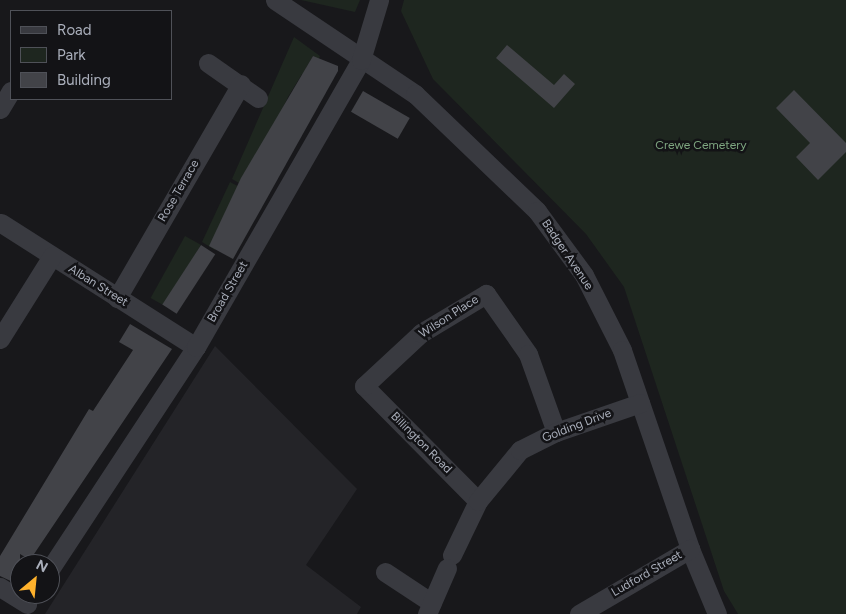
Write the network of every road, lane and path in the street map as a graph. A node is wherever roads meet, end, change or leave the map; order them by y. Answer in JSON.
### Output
{"nodes":[{"id":1,"x":275,"y":0,"type":"edge"},
{"id":2,"x":378,"y":0,"type":"edge"},
{"id":3,"x":361,"y":60,"type":"junction"},
{"id":4,"x":208,"y":64,"type":"dead end"},
{"id":5,"x":241,"y":84,"type":"junction"},
{"id":6,"x":10,"y":93,"type":"edge"},
{"id":7,"x":258,"y":98,"type":"dead end"},
{"id":8,"x":0,"y":109,"type":"edge"},
{"id":9,"x":2,"y":223,"type":"dead end"},
{"id":10,"x":52,"y":256,"type":"junction"},
{"id":11,"x":117,"y":298,"type":"junction"},
{"id":12,"x":0,"y":339,"type":"edge"},
{"id":13,"x":196,"y":347,"type":"junction"},
{"id":14,"x":364,"y":386,"type":"joint"},
{"id":15,"x":640,"y":403,"type":"junction"},
{"id":16,"x":556,"y":432,"type":"junction"},
{"id":17,"x":478,"y":501,"type":"junction"},
{"id":18,"x":690,"y":549,"type":"junction"},
{"id":19,"x":60,"y":554,"type":"edge"},
{"id":20,"x":385,"y":572,"type":"dead end"},
{"id":21,"x":429,"y":608,"type":"edge"},
{"id":22,"x":579,"y":614,"type":"edge"},
{"id":23,"x":717,"y":614,"type":"edge"}],
"edges":[{"from":1,"to":3,"type":"street","name":"Badger Avenue"},
{"from":2,"to":3,"type":"street","name":"Broad Street"},
{"from":3,"to":13,"type":"street","name":"Broad Street"},
{"from":3,"to":15,"type":"street","name":"Badger Avenue"},
{"from":4,"to":5,"type":"street"},
{"from":5,"to":7,"type":"street"},
{"from":5,"to":11,"type":"street","name":"Rose Terrace"},
{"from":6,"to":8,"type":"street"},
{"from":9,"to":10,"type":"street","name":"Alban Street"},
{"from":10,"to":11,"type":"street","name":"Alban Street"},
{"from":10,"to":12,"type":"street"},
{"from":11,"to":13,"type":"street","name":"Alban Street"},
{"from":13,"to":19,"type":"street","name":"Broad Street"},
{"from":14,"to":16,"type":"street","name":"Wilson Place"},
{"from":14,"to":17,"type":"street","name":"Billington Road"},
{"from":15,"to":16,"type":"street","name":"Golding Drive"},
{"from":15,"to":18,"type":"street","name":"Badger Avenue"},
{"from":16,"to":17,"type":"street","name":"Golding Drive"},
{"from":17,"to":21,"type":"street","name":"Golding Drive"},
{"from":18,"to":22,"type":"street","name":"Ludford Street"},
{"from":18,"to":23,"type":"street","name":"Badger Avenue"},
{"from":20,"to":21,"type":"street"}]}
